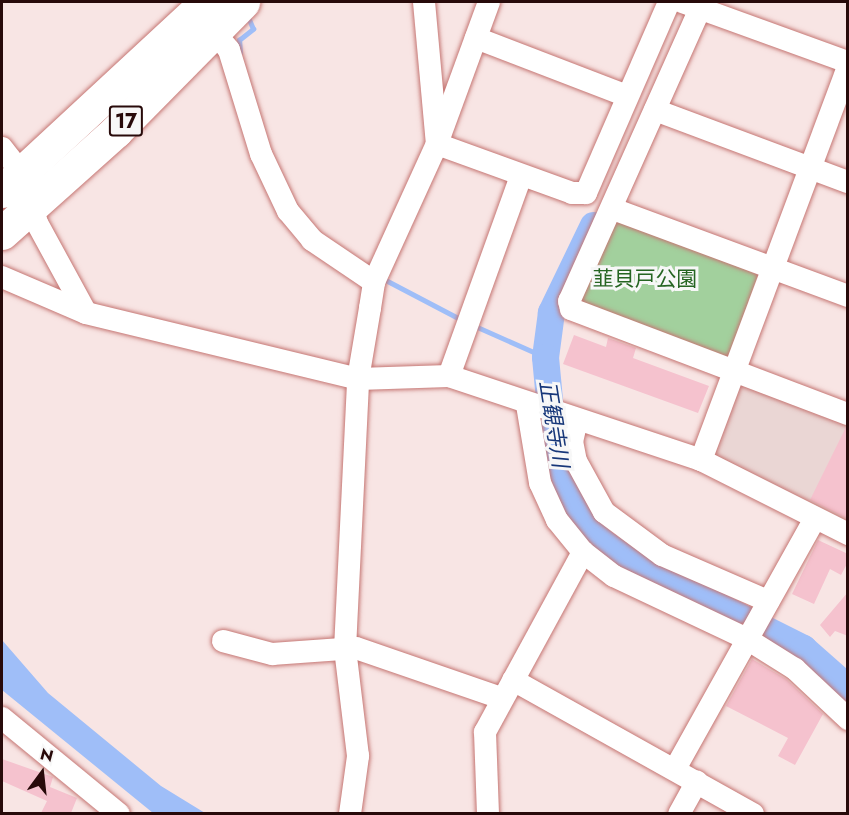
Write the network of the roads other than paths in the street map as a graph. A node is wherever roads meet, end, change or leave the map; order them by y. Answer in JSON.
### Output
{"nodes":[{"id":1,"x":243,"y":2,"type":"edge"},
{"id":2,"x":424,"y":2,"type":"edge"},
{"id":3,"x":489,"y":2,"type":"edge"},
{"id":4,"x":669,"y":2,"type":"edge"},
{"id":5,"x":695,"y":4,"type":"edge"},
{"id":6,"x":210,"y":17,"type":"edge"},
{"id":7,"x":476,"y":38,"type":"junction"},
{"id":8,"x":848,"y":62,"type":"edge"},
{"id":9,"x":848,"y":67,"type":"edge"},
{"id":10,"x":627,"y":96,"type":"junction"},
{"id":11,"x":655,"y":110,"type":"junction"},
{"id":12,"x":437,"y":144,"type":"junction"},
{"id":13,"x":2,"y":148,"type":"edge"},
{"id":14,"x":809,"y":168,"type":"junction"},
{"id":15,"x":521,"y":176,"type":"junction"},
{"id":16,"x":848,"y":182,"type":"edge"},
{"id":17,"x":12,"y":183,"type":"edge"},
{"id":18,"x":32,"y":207,"type":"junction"},
{"id":19,"x":613,"y":209,"type":"junction"},
{"id":20,"x":2,"y":233,"type":"edge"},
{"id":21,"x":772,"y":268,"type":"junction"},
{"id":22,"x":378,"y":276,"type":"junction"},
{"id":23,"x":2,"y":277,"type":"edge"},
{"id":24,"x":848,"y":296,"type":"edge"},
{"id":25,"x":86,"y":313,"type":"junction"},
{"id":26,"x":733,"y":371,"type":"junction"},
{"id":27,"x":449,"y":376,"type":"junction"},
{"id":28,"x":358,"y":379,"type":"junction"},
{"id":29,"x":532,"y":406,"type":"junction"},
{"id":30,"x":848,"y":414,"type":"edge"},
{"id":31,"x":571,"y":418,"type":"junction"},
{"id":32,"x":701,"y":460,"type":"junction"},
{"id":33,"x":815,"y":518,"type":"junction"},
{"id":34,"x":848,"y":534,"type":"edge"},
{"id":35,"x":583,"y":552,"type":"junction"},
{"id":36,"x":765,"y":607,"type":"junction"},
{"id":37,"x":749,"y":636,"type":"junction"},
{"id":38,"x":223,"y":641,"type":"dead end"},
{"id":39,"x":345,"y":649,"type":"junction"},
{"id":40,"x":507,"y":689,"type":"junction"},
{"id":41,"x":848,"y":719,"type":"edge"},
{"id":42,"x":6,"y":728,"type":"edge"},
{"id":43,"x":675,"y":769,"type":"junction"},
{"id":44,"x":697,"y":782,"type":"junction"},
{"id":45,"x":118,"y":813,"type":"edge"},
{"id":46,"x":350,"y":813,"type":"edge"},
{"id":47,"x":488,"y":813,"type":"edge"},
{"id":48,"x":679,"y":813,"type":"edge"},
{"id":49,"x":753,"y":813,"type":"edge"}],
"edges":[{"from":1,"to":6,"type":"highway","number":"17"},
{"from":2,"to":12,"type":"street"},
{"from":3,"to":7,"type":"street"},
{"from":4,"to":10,"type":"street"},
{"from":5,"to":8,"type":"street"},
{"from":5,"to":11,"type":"street"},
{"from":6,"to":17,"type":"highway","number":"17"},
{"from":6,"to":18,"type":"highway","number":"17"},
{"from":6,"to":22,"type":"street"},
{"from":7,"to":10,"type":"street"},
{"from":7,"to":12,"type":"street"},
{"from":9,"to":14,"type":"street"},
{"from":10,"to":15,"type":"street"},
{"from":11,"to":14,"type":"street"},
{"from":11,"to":19,"type":"street"},
{"from":12,"to":15,"type":"street"},
{"from":12,"to":22,"type":"street"},
{"from":13,"to":17,"type":"street"},
{"from":14,"to":16,"type":"street"},
{"from":14,"to":21,"type":"street"},
{"from":15,"to":27,"type":"street"},
{"from":17,"to":18,"type":"street"},
{"from":18,"to":20,"type":"highway","number":"17"},
{"from":18,"to":25,"type":"street"},
{"from":19,"to":21,"type":"street"},
{"from":19,"to":26,"type":"street"},
{"from":21,"to":24,"type":"street"},
{"from":21,"to":26,"type":"street"},
{"from":22,"to":28,"type":"street"},
{"from":23,"to":25,"type":"street"},
{"from":25,"to":28,"type":"street"},
{"from":26,"to":30,"type":"street"},
{"from":26,"to":32,"type":"street"},
{"from":27,"to":28,"type":"street"},
{"from":27,"to":29,"type":"street"},
{"from":28,"to":39,"type":"street"},
{"from":29,"to":31,"type":"street"},
{"from":29,"to":35,"type":"street"},
{"from":31,"to":32,"type":"street"},
{"from":31,"to":36,"type":"street"},
{"from":32,"to":33,"type":"street"},
{"from":33,"to":34,"type":"street"},
{"from":33,"to":36,"type":"street"},
{"from":35,"to":37,"type":"street"},
{"from":35,"to":40,"type":"street"},
{"from":36,"to":37,"type":"street"},
{"from":37,"to":41,"type":"street"},
{"from":37,"to":43,"type":"street"},
{"from":38,"to":39,"type":"street"},
{"from":39,"to":40,"type":"street"},
{"from":39,"to":46,"type":"street"},
{"from":40,"to":43,"type":"street"},
{"from":40,"to":47,"type":"street"},
{"from":42,"to":45,"type":"street"},
{"from":43,"to":44,"type":"street"},
{"from":44,"to":48,"type":"street"},
{"from":44,"to":49,"type":"street"}]}
